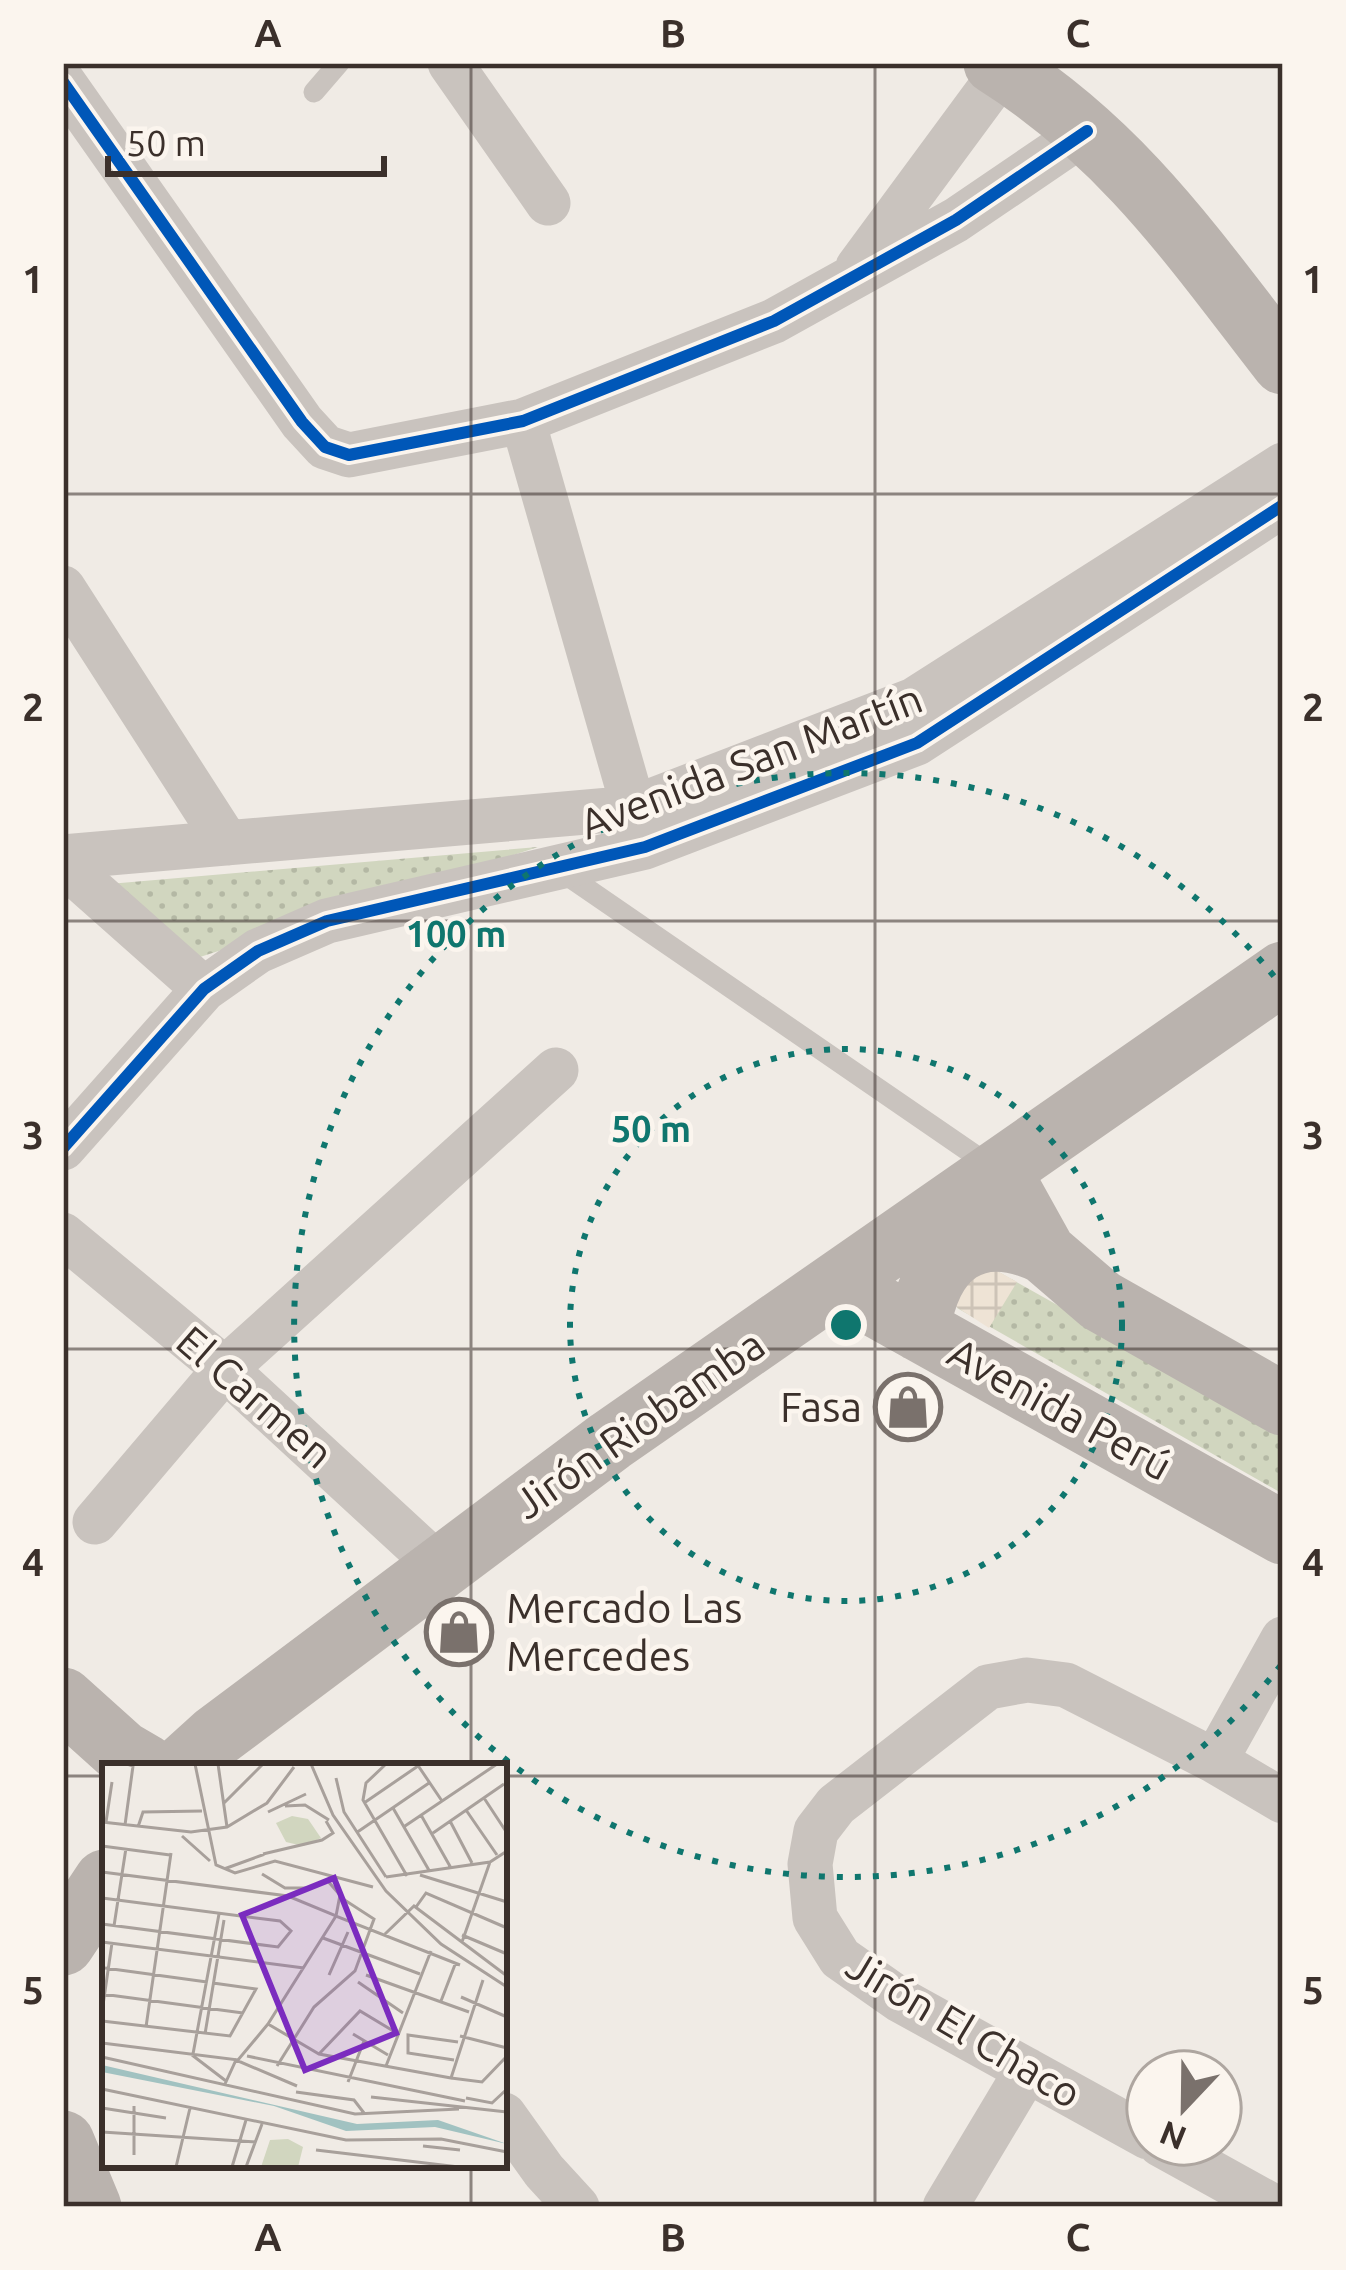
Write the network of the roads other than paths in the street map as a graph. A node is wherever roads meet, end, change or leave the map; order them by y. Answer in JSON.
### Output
{"nodes":[{"id":1,"x":339,"y":63,"type":"edge"},
{"id":2,"x":450,"y":63,"type":"edge"},
{"id":3,"x":999,"y":66,"type":"edge"},
{"id":4,"x":63,"y":82,"type":"edge"},
{"id":5,"x":314,"y":92,"type":"dead end"},
{"id":6,"x":1087,"y":131,"type":"junction"},
{"id":7,"x":548,"y":202,"type":"dead end"},
{"id":8,"x":850,"y":279,"type":"junction"},
{"id":9,"x":1283,"y":363,"type":"edge"},
{"id":10,"x":523,"y":421,"type":"junction"},
{"id":11,"x":1283,"y":465,"type":"edge"},
{"id":12,"x":1283,"y":505,"type":"edge"},
{"id":13,"x":63,"y":588,"type":"edge"},
{"id":14,"x":639,"y":827,"type":"junction"},
{"id":15,"x":227,"y":843,"type":"junction"},
{"id":16,"x":63,"y":861,"type":"edge"},
{"id":17,"x":557,"y":868,"type":"junction"},
{"id":18,"x":1283,"y":973,"type":"edge"},
{"id":19,"x":204,"y":988,"type":"junction"},
{"id":20,"x":556,"y":1070,"type":"dead end"},
{"id":21,"x":63,"y":1148,"type":"edge"},
{"id":22,"x":1000,"y":1172,"type":"junction"},
{"id":23,"x":63,"y":1235,"type":"edge"},
{"id":24,"x":1045,"y":1253,"type":"junction"},
{"id":25,"x":837,"y":1284,"type":"junction"},
{"id":26,"x":920,"y":1330,"type":"junction"},
{"id":27,"x":225,"y":1369,"type":"junction"},
{"id":28,"x":1283,"y":1404,"type":"edge"},
{"id":29,"x":95,"y":1522,"type":"dead end"},
{"id":30,"x":1283,"y":1534,"type":"edge"},
{"id":31,"x":440,"y":1567,"type":"junction"},
{"id":32,"x":1283,"y":1640,"type":"edge"},
{"id":33,"x":63,"y":1699,"type":"edge"},
{"id":34,"x":1215,"y":1761,"type":"junction"},
{"id":35,"x":141,"y":1763,"type":"edge"},
{"id":36,"x":186,"y":1763,"type":"edge"},
{"id":37,"x":1283,"y":1801,"type":"edge"},
{"id":38,"x":102,"y":1886,"type":"edge"},
{"id":39,"x":63,"y":1944,"type":"edge"},
{"id":40,"x":1028,"y":2070,"type":"junction"},
{"id":41,"x":507,"y":2119,"type":"edge"},
{"id":42,"x":1124,"y":2124,"type":"edge"},
{"id":43,"x":63,"y":2142,"type":"edge"},
{"id":44,"x":1203,"y":2168,"type":"edge"},
{"id":45,"x":89,"y":2207,"type":"edge"},
{"id":46,"x":577,"y":2207,"type":"edge"},
{"id":47,"x":945,"y":2207,"type":"edge"},
{"id":48,"x":1274,"y":2207,"type":"edge"}],
"edges":[{"from":1,"to":5,"type":"lane"},
{"from":2,"to":7,"type":"street"},
{"from":3,"to":6,"type":"main road"},
{"from":3,"to":8,"type":"street"},
{"from":4,"to":10,"type":"street"},
{"from":6,"to":8,"type":"street"},
{"from":6,"to":9,"type":"main road"},
{"from":8,"to":10,"type":"street"},
{"from":10,"to":14,"type":"street"},
{"from":11,"to":14,"type":"street","name":"Avenida San Martín"},
{"from":12,"to":14,"type":"street","name":"Avenida San Martín"},
{"from":13,"to":15,"type":"street"},
{"from":14,"to":15,"type":"street","name":"Avenida San Martín"},
{"from":14,"to":17,"type":"street","name":"Avenida San Martín"},
{"from":15,"to":16,"type":"street","name":"Avenida San Martín"},
{"from":16,"to":19,"type":"street"},
{"from":17,"to":19,"type":"street","name":"Avenida San Martín"},
{"from":17,"to":22,"type":"lane"},
{"from":18,"to":22,"type":"main road","name":"Jirón Riobamba"},
{"from":19,"to":21,"type":"street","name":"Avenida San Martín"},
{"from":20,"to":27,"type":"street"},
{"from":22,"to":24,"type":"main road"},
{"from":22,"to":25,"type":"main road","name":"Jirón Riobamba"},
{"from":23,"to":27,"type":"street","name":"El Carmen"},
{"from":24,"to":26,"type":"main road"},
{"from":24,"to":28,"type":"main road"},
{"from":25,"to":26,"type":"main road","name":"Avenida Perú"},
{"from":25,"to":31,"type":"main road","name":"Jirón Riobamba"},
{"from":26,"to":30,"type":"main road","name":"Avenida Perú"},
{"from":27,"to":29,"type":"street"},
{"from":27,"to":31,"type":"street","name":"El Carmen"},
{"from":31,"to":36,"type":"main road","name":"Jirón Riobamba"},
{"from":32,"to":34,"type":"street"},
{"from":33,"to":35,"type":"main road"},
{"from":34,"to":37,"type":"street","name":"Jirón El Chaco"},
{"from":34,"to":40,"type":"street","name":"Jirón El Chaco"},
{"from":38,"to":39,"type":"main road"},
{"from":40,"to":42,"type":"street","name":"Jirón El Chaco"},
{"from":40,"to":47,"type":"street"},
{"from":41,"to":46,"type":"street"},
{"from":43,"to":45,"type":"main road"},
{"from":44,"to":48,"type":"street"}]}
